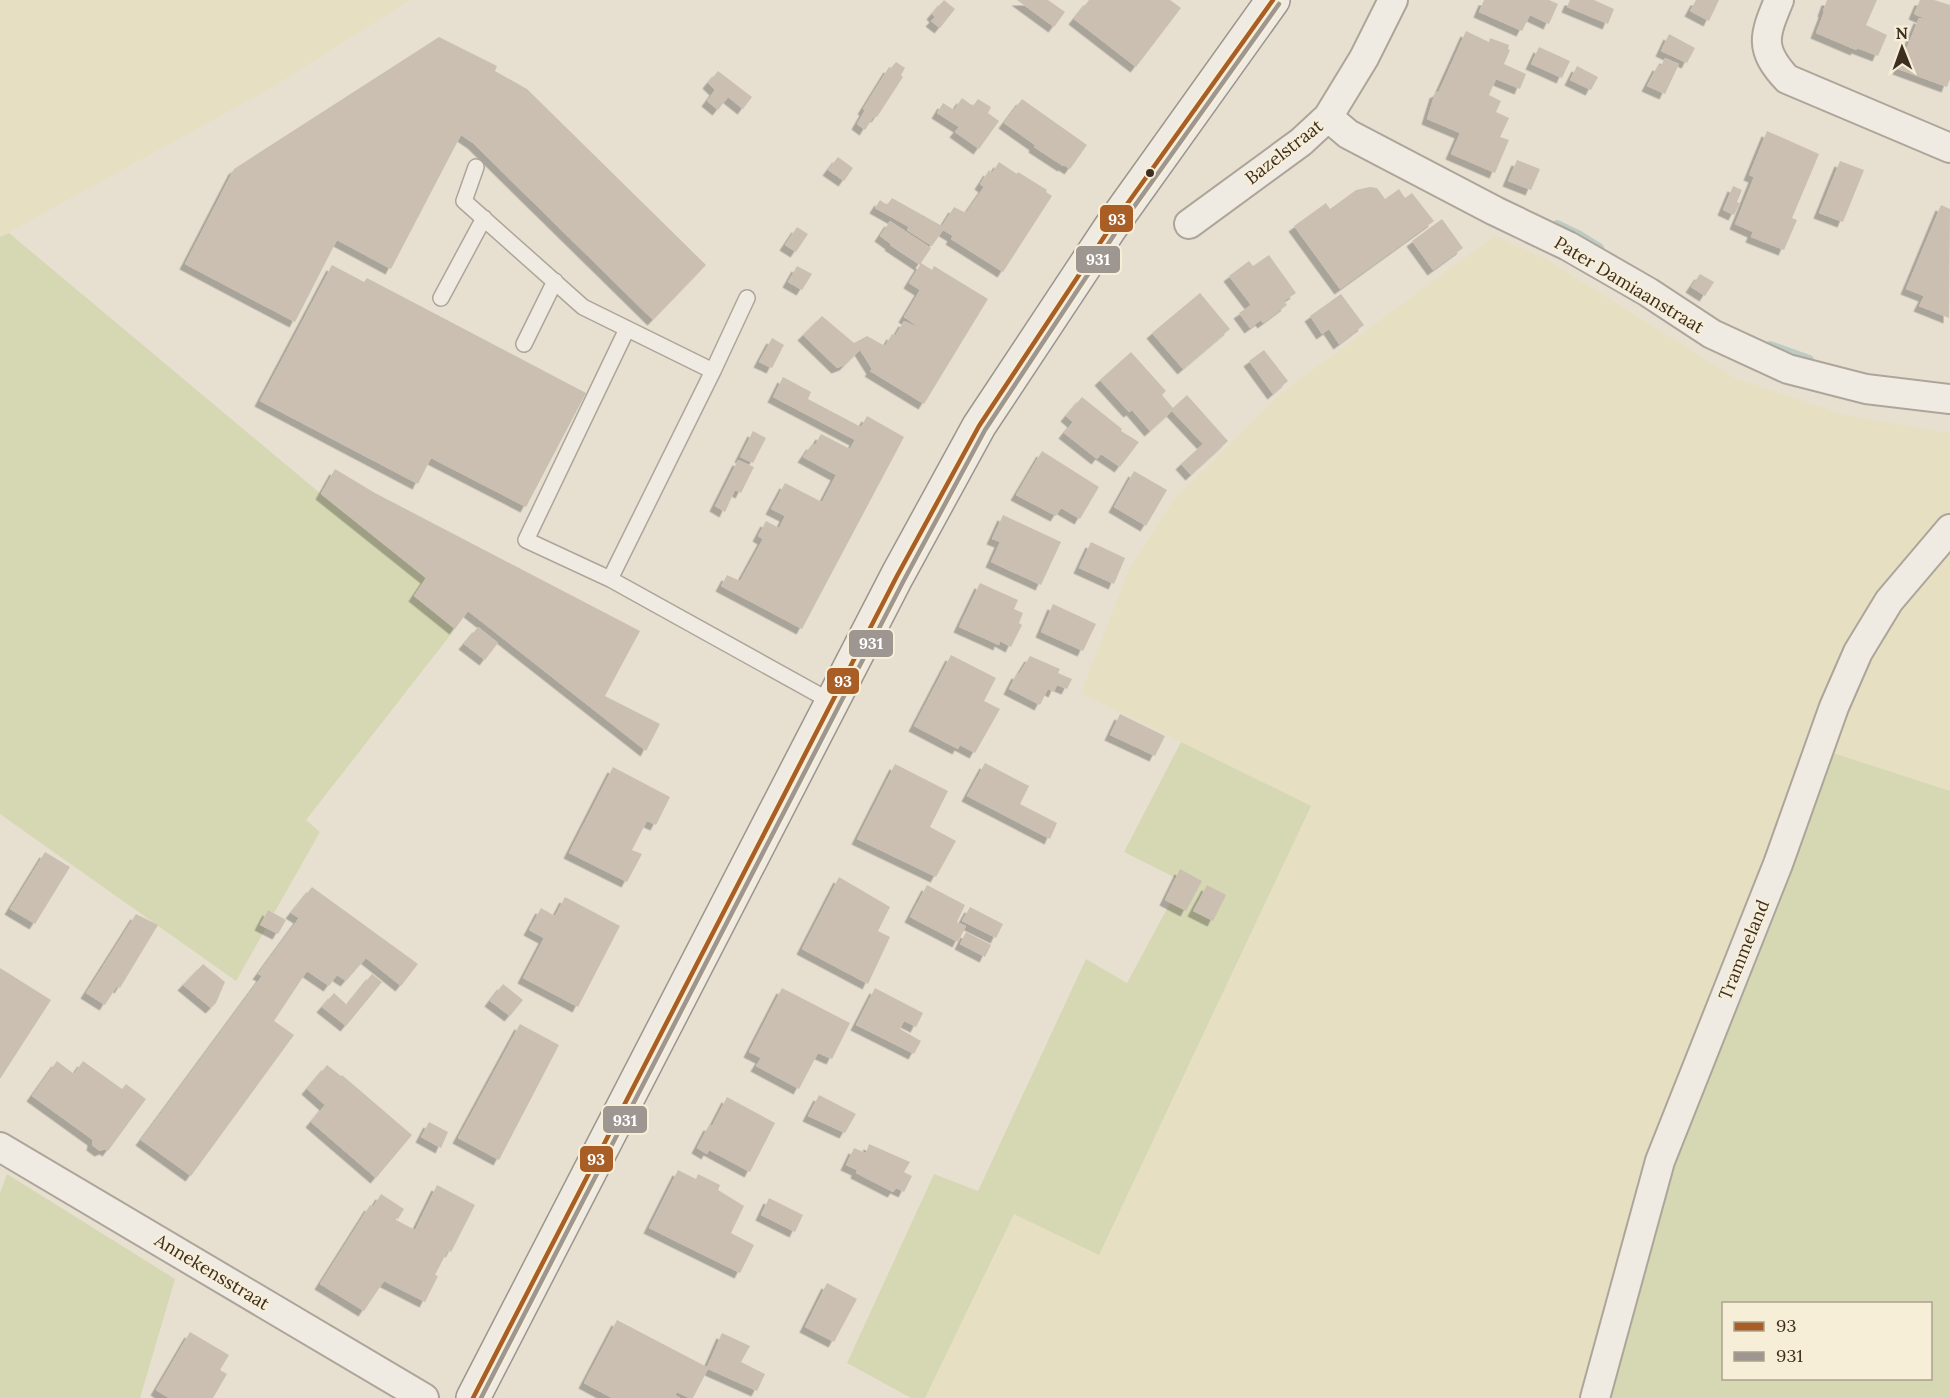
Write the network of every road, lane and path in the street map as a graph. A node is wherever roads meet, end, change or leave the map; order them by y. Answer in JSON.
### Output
{"nodes":[{"id":1,"x":1273,"y":0,"type":"edge"},
{"id":2,"x":1393,"y":0,"type":"edge"},
{"id":3,"x":1779,"y":0,"type":"edge"},
{"id":4,"x":1328,"y":117,"type":"junction"},
{"id":5,"x":1950,"y":148,"type":"edge"},
{"id":6,"x":476,"y":167,"type":"dead end"},
{"id":7,"x":484,"y":218,"type":"junction"},
{"id":8,"x":1189,"y":224,"type":"dead end"},
{"id":9,"x":555,"y":281,"type":"junction"},
{"id":10,"x":441,"y":298,"type":"dead end"},
{"id":11,"x":747,"y":298,"type":"dead end"},
{"id":12,"x":627,"y":329,"type":"junction"},
{"id":13,"x":524,"y":344,"type":"dead end"},
{"id":14,"x":713,"y":371,"type":"junction"},
{"id":15,"x":1950,"y":399,"type":"edge"},
{"id":16,"x":1950,"y":530,"type":"edge"},
{"id":17,"x":610,"y":579,"type":"junction"},
{"id":18,"x":832,"y":702,"type":"junction"},
{"id":19,"x":0,"y":1147,"type":"edge"},
{"id":20,"x":424,"y":1398,"type":"edge"},
{"id":21,"x":473,"y":1398,"type":"edge"},
{"id":22,"x":1595,"y":1398,"type":"edge"}],
"edges":[{"from":1,"to":18,"type":"main road"},
{"from":2,"to":4,"type":"street","name":"Bazelstraat"},
{"from":3,"to":5,"type":"street"},
{"from":4,"to":8,"type":"street","name":"Bazelstraat"},
{"from":4,"to":15,"type":"street","name":"Pater Damiaanstraat"},
{"from":6,"to":7,"type":"lane"},
{"from":7,"to":9,"type":"lane"},
{"from":7,"to":10,"type":"lane"},
{"from":9,"to":12,"type":"lane"},
{"from":9,"to":13,"type":"lane"},
{"from":11,"to":14,"type":"lane"},
{"from":12,"to":14,"type":"lane"},
{"from":12,"to":17,"type":"lane"},
{"from":14,"to":17,"type":"lane"},
{"from":16,"to":22,"type":"street","name":"Trammeland"},
{"from":17,"to":18,"type":"lane"},
{"from":18,"to":21,"type":"main road"},
{"from":19,"to":20,"type":"street","name":"Annekensstraat"}]}
